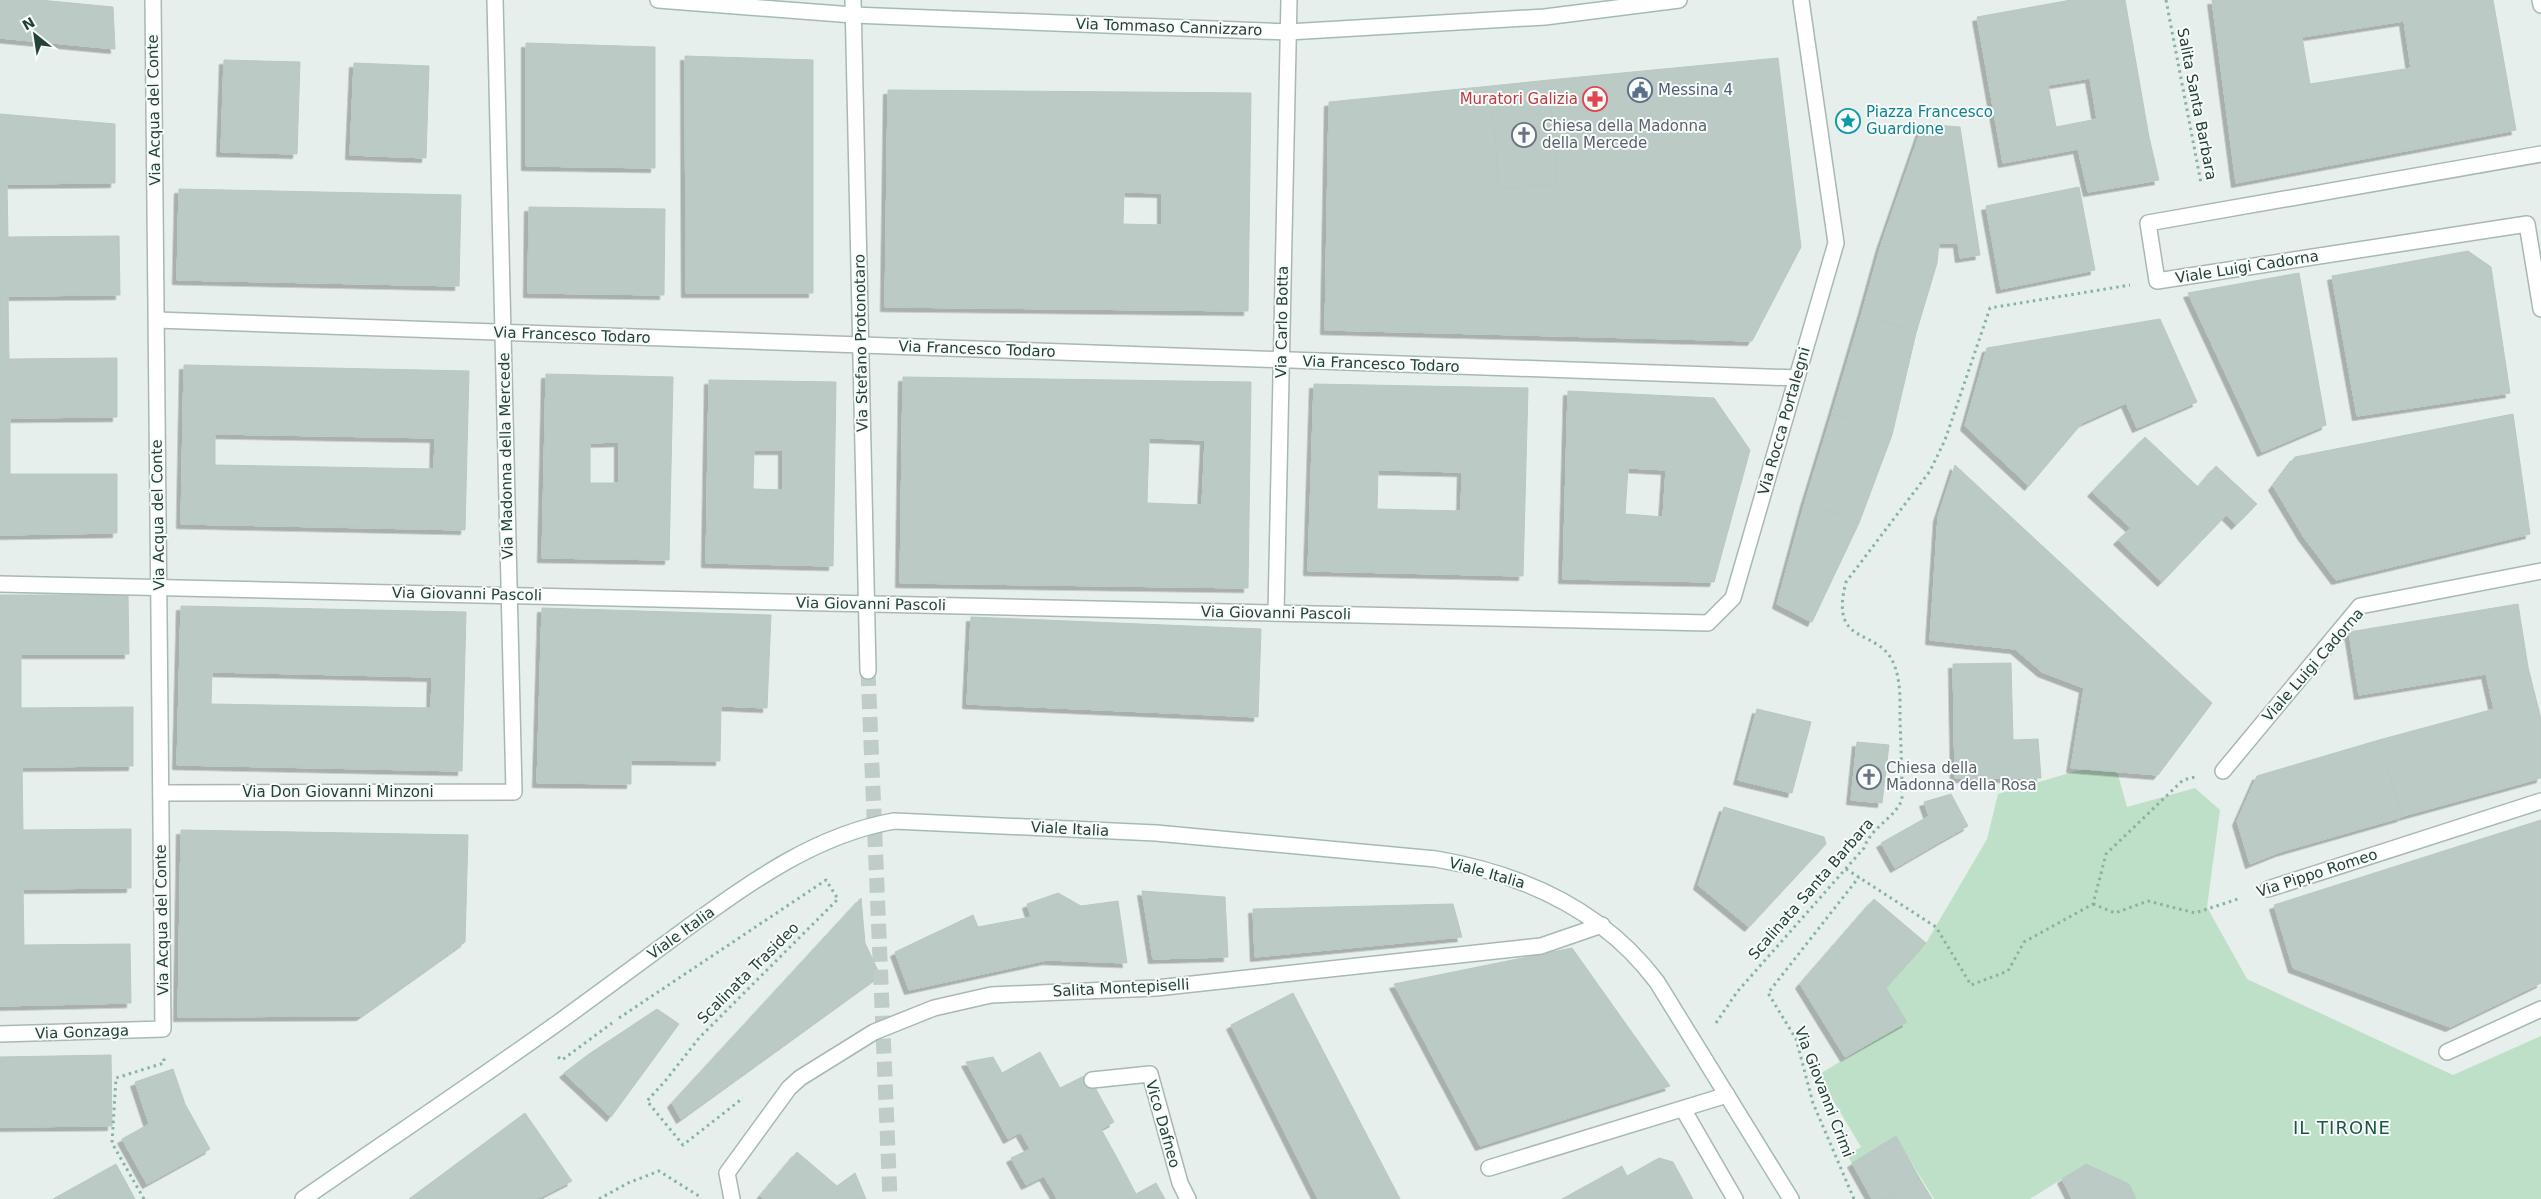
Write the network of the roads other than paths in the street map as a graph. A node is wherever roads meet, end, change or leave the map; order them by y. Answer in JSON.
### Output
{"nodes":[{"id":1,"x":153,"y":0,"type":"edge"},
{"id":2,"x":495,"y":0,"type":"edge"},
{"id":3,"x":658,"y":0,"type":"edge"},
{"id":4,"x":853,"y":0,"type":"edge"},
{"id":5,"x":1289,"y":0,"type":"edge"},
{"id":6,"x":1678,"y":0,"type":"edge"},
{"id":7,"x":1801,"y":0,"type":"edge"},
{"id":8,"x":2540,"y":0,"type":"edge"},
{"id":9,"x":2541,"y":5,"type":"edge"},
{"id":10,"x":853,"y":15,"type":"junction"},
{"id":11,"x":1288,"y":32,"type":"junction"},
{"id":12,"x":2541,"y":154,"type":"edge"},
{"id":13,"x":2541,"y":309,"type":"edge"},
{"id":14,"x":157,"y":320,"type":"junction"},
{"id":15,"x":503,"y":333,"type":"junction"},
{"id":16,"x":861,"y":345,"type":"junction"},
{"id":17,"x":1281,"y":360,"type":"junction"},
{"id":18,"x":1797,"y":378,"type":"junction"},
{"id":19,"x":2541,"y":571,"type":"edge"},
{"id":20,"x":0,"y":584,"type":"edge"},
{"id":21,"x":159,"y":587,"type":"junction"},
{"id":22,"x":509,"y":596,"type":"junction"},
{"id":23,"x":1733,"y":598,"type":"joint"},
{"id":24,"x":866,"y":604,"type":"junction"},
{"id":25,"x":1276,"y":613,"type":"junction"},
{"id":26,"x":868,"y":671,"type":"tunnel mouth"},
{"id":27,"x":2223,"y":771,"type":"road end"},
{"id":28,"x":514,"y":792,"type":"joint"},
{"id":29,"x":161,"y":793,"type":"junction"},
{"id":30,"x":2541,"y":801,"type":"edge"},
{"id":31,"x":2268,"y":889,"type":"road end"},
{"id":32,"x":1602,"y":925,"type":"junction"},
{"id":33,"x":2541,"y":1009,"type":"edge"},
{"id":34,"x":163,"y":1029,"type":"joint"},
{"id":35,"x":0,"y":1034,"type":"edge"},
{"id":36,"x":2447,"y":1052,"type":"dead end"},
{"id":37,"x":1092,"y":1080,"type":"dead end"},
{"id":38,"x":1727,"y":1095,"type":"junction"},
{"id":39,"x":1683,"y":1109,"type":"junction"},
{"id":40,"x":1489,"y":1168,"type":"dead end"},
{"id":41,"x":303,"y":1199,"type":"edge"},
{"id":42,"x":732,"y":1199,"type":"edge"},
{"id":43,"x":1188,"y":1199,"type":"edge"},
{"id":44,"x":1735,"y":1199,"type":"edge"},
{"id":45,"x":1791,"y":1199,"type":"edge"}],
"edges":[{"from":1,"to":14,"type":"street","name":"Via Acqua del Conte"},
{"from":2,"to":15,"type":"street","name":"Via Madonna della Mercede"},
{"from":3,"to":10,"type":"street","name":"Via Tommaso Cannizzaro"},
{"from":4,"to":10,"type":"street","name":"Via Stefano Protonotaro"},
{"from":5,"to":11,"type":"street","name":"Via Carlo Botta"},
{"from":6,"to":11,"type":"street","name":"Via Tommaso Cannizzaro"},
{"from":7,"to":18,"type":"street","name":"Via Rocca Portalegni"},
{"from":8,"to":9,"type":"street"},
{"from":10,"to":11,"type":"street","name":"Via Tommaso Cannizzaro"},
{"from":10,"to":16,"type":"street","name":"Via Stefano Protonotaro"},
{"from":11,"to":17,"type":"street","name":"Via Carlo Botta"},
{"from":12,"to":13,"type":"street","name":"Viale Luigi Cadorna"},
{"from":14,"to":15,"type":"street","name":"Via Francesco Todaro"},
{"from":14,"to":21,"type":"street","name":"Via Acqua del Conte"},
{"from":15,"to":16,"type":"street","name":"Via Francesco Todaro"},
{"from":15,"to":22,"type":"street","name":"Via Madonna della Mercede"},
{"from":16,"to":17,"type":"street","name":"Via Francesco Todaro"},
{"from":16,"to":24,"type":"street","name":"Via Stefano Protonotaro"},
{"from":17,"to":18,"type":"street","name":"Via Francesco Todaro"},
{"from":17,"to":25,"type":"street","name":"Via Carlo Botta"},
{"from":18,"to":23,"type":"street","name":"Via Rocca Portalegni"},
{"from":19,"to":27,"type":"street","name":"Viale Luigi Cadorna"},
{"from":20,"to":21,"type":"street","name":"Via Giovanni Pascoli"},
{"from":21,"to":22,"type":"street","name":"Via Giovanni Pascoli"},
{"from":21,"to":29,"type":"street","name":"Via Acqua del Conte"},
{"from":22,"to":24,"type":"street","name":"Via Giovanni Pascoli"},
{"from":22,"to":28,"type":"street","name":"Via Madonna della Mercede"},
{"from":23,"to":25,"type":"street","name":"Via Giovanni Pascoli"},
{"from":24,"to":25,"type":"street","name":"Via Giovanni Pascoli"},
{"from":24,"to":26,"type":"street","name":"Via Stefano Protonotaro"},
{"from":28,"to":29,"type":"street","name":"Via Don Giovanni Minzoni"},
{"from":29,"to":34,"type":"street","name":"Via Acqua del Conte"},
{"from":30,"to":31,"type":"street","name":"Via Pippo Romeo"},
{"from":32,"to":38,"type":"street","name":"Viale Italia"},
{"from":32,"to":41,"type":"street","name":"Viale Italia"},
{"from":32,"to":42,"type":"street","name":"Salita Montepiselli"},
{"from":33,"to":36,"type":"street"},
{"from":34,"to":35,"type":"street","name":"Via Gonzaga"},
{"from":37,"to":43,"type":"street","name":"Vico Dafneo"},
{"from":38,"to":39,"type":"street"},
{"from":38,"to":45,"type":"street","name":"Viale Italia"},
{"from":39,"to":40,"type":"street"},
{"from":39,"to":44,"type":"street"}]}
